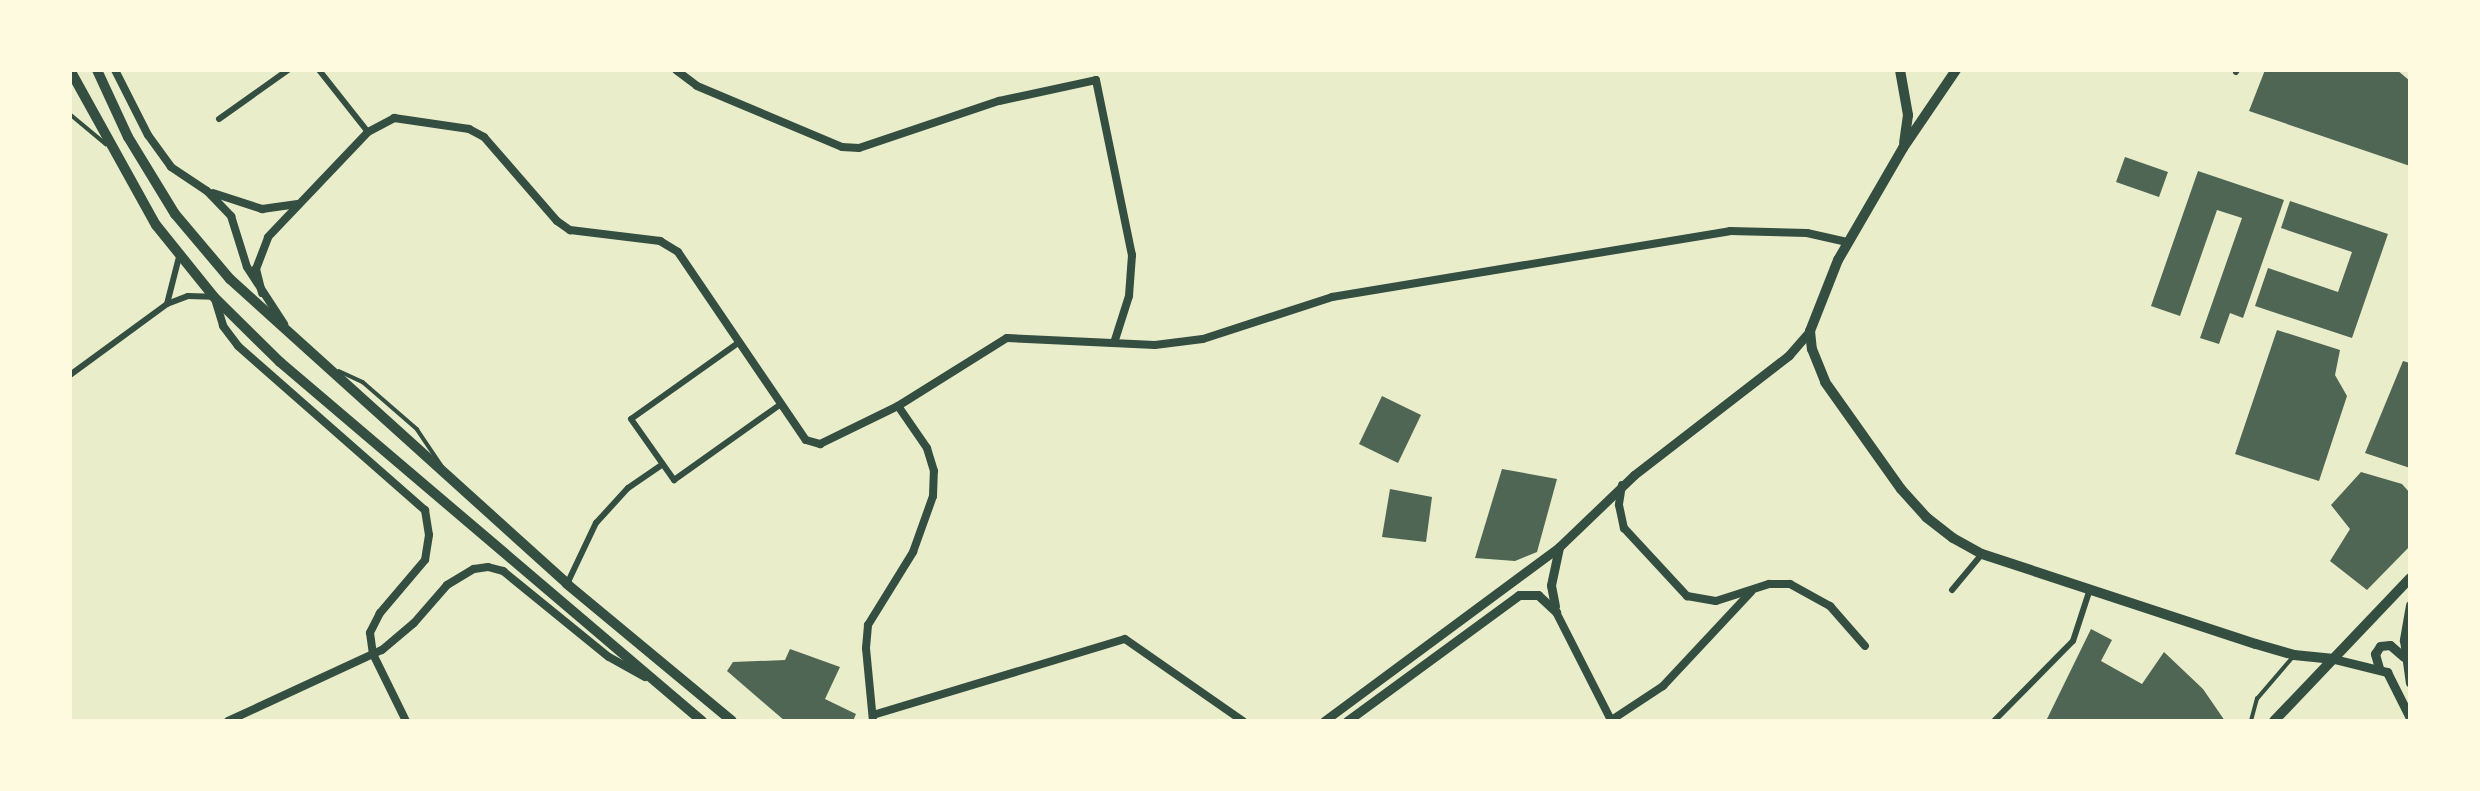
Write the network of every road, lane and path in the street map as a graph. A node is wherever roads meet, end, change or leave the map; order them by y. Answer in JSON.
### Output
{"nodes":[{"id":1,"x":71,"y":70,"type":"edge"},
{"id":2,"x":97,"y":70,"type":"edge"},
{"id":3,"x":115,"y":70,"type":"edge"},
{"id":4,"x":288,"y":70,"type":"edge"},
{"id":5,"x":319,"y":70,"type":"edge"},
{"id":6,"x":676,"y":70,"type":"edge"},
{"id":7,"x":1900,"y":70,"type":"edge"},
{"id":8,"x":1956,"y":70,"type":"edge"},
{"id":9,"x":70,"y":114,"type":"edge"},
{"id":10,"x":219,"y":119,"type":"dead end"},
{"id":11,"x":369,"y":132,"type":"junction"},
{"id":12,"x":108,"y":146,"type":"junction"},
{"id":13,"x":1903,"y":148,"type":"junction"},
{"id":14,"x":207,"y":191,"type":"junction"},
{"id":15,"x":298,"y":204,"type":"junction"},
{"id":16,"x":1847,"y":243,"type":"junction"},
{"id":17,"x":179,"y":257,"type":"junction"},
{"id":18,"x":262,"y":293,"type":"junction"},
{"id":19,"x":214,"y":297,"type":"junction"},
{"id":20,"x":167,"y":304,"type":"junction"},
{"id":21,"x":1811,"y":331,"type":"junction"},
{"id":22,"x":738,"y":343,"type":"junction"},
{"id":23,"x":1114,"y":343,"type":"junction"},
{"id":24,"x":299,"y":344,"type":"junction"},
{"id":25,"x":70,"y":375,"type":"edge"},
{"id":26,"x":781,"y":404,"type":"junction"},
{"id":27,"x":898,"y":406,"type":"junction"},
{"id":28,"x":663,"y":464,"type":"junction"},
{"id":29,"x":1622,"y":485,"type":"junction"},
{"id":30,"x":1559,"y":547,"type":"junction"},
{"id":31,"x":1982,"y":554,"type":"junction"},
{"id":32,"x":2410,"y":578,"type":"edge"},
{"id":33,"x":567,"y":584,"type":"junction"},
{"id":34,"x":1758,"y":588,"type":"junction"},
{"id":35,"x":2091,"y":589,"type":"junction"},
{"id":36,"x":1952,"y":590,"type":"dead end"},
{"id":37,"x":2410,"y":605,"type":"edge"},
{"id":38,"x":1556,"y":611,"type":"junction"},
{"id":39,"x":1865,"y":646,"type":"dead end"},
{"id":40,"x":373,"y":654,"type":"junction"},
{"id":41,"x":2294,"y":655,"type":"junction"},
{"id":42,"x":2404,"y":657,"type":"junction"},
{"id":43,"x":2334,"y":659,"type":"junction"},
{"id":44,"x":2379,"y":668,"type":"junction"},
{"id":45,"x":2410,"y":683,"type":"edge"},
{"id":46,"x":659,"y":685,"type":"junction"},
{"id":47,"x":873,"y":718,"type":"edge"},
{"id":48,"x":2410,"y":718,"type":"edge"},
{"id":49,"x":228,"y":721,"type":"edge"},
{"id":50,"x":406,"y":721,"type":"edge"},
{"id":51,"x":702,"y":721,"type":"edge"},
{"id":52,"x":732,"y":721,"type":"edge"},
{"id":53,"x":1243,"y":721,"type":"edge"},
{"id":54,"x":1324,"y":721,"type":"edge"},
{"id":55,"x":1347,"y":721,"type":"edge"},
{"id":56,"x":1611,"y":721,"type":"edge"},
{"id":57,"x":1994,"y":721,"type":"edge"},
{"id":58,"x":2251,"y":721,"type":"edge"},
{"id":59,"x":2274,"y":721,"type":"edge"}],
"edges":[{"from":1,"to":12,"type":"main road"},
{"from":2,"to":24,"type":"main road"},
{"from":3,"to":14,"type":"street"},
{"from":4,"to":10,"type":"street"},
{"from":5,"to":11,"type":"street"},
{"from":6,"to":23,"type":"street"},
{"from":7,"to":13,"type":"main road"},
{"from":8,"to":13,"type":"main road"},
{"from":9,"to":12,"type":"lane"},
{"from":11,"to":15,"type":"street"},
{"from":11,"to":22,"type":"street"},
{"from":12,"to":17,"type":"main road"},
{"from":13,"to":16,"type":"main road"},
{"from":14,"to":15,"type":"street"},
{"from":14,"to":18,"type":"street"},
{"from":15,"to":18,"type":"street"},
{"from":16,"to":21,"type":"main road"},
{"from":16,"to":23,"type":"street"},
{"from":17,"to":19,"type":"main road"},
{"from":17,"to":20,"type":"street"},
{"from":18,"to":24,"type":"street"},
{"from":19,"to":20,"type":"street"},
{"from":19,"to":40,"type":"street"},
{"from":19,"to":46,"type":"main road"},
{"from":20,"to":25,"type":"street"},
{"from":21,"to":29,"type":"main road"},
{"from":21,"to":31,"type":"main road"},
{"from":22,"to":26,"type":"street"},
{"from":22,"to":28,"type":"street"},
{"from":23,"to":27,"type":"street"},
{"from":24,"to":33,"type":"main road"},
{"from":26,"to":27,"type":"street"},
{"from":26,"to":28,"type":"street"},
{"from":27,"to":47,"type":"street"},
{"from":28,"to":33,"type":"street"},
{"from":29,"to":30,"type":"main road"},
{"from":29,"to":34,"type":"street"},
{"from":30,"to":38,"type":"main road"},
{"from":30,"to":54,"type":"main road"},
{"from":31,"to":35,"type":"main road"},
{"from":31,"to":36,"type":"street"},
{"from":32,"to":43,"type":"main road"},
{"from":33,"to":52,"type":"main road"},
{"from":34,"to":39,"type":"street"},
{"from":34,"to":56,"type":"street"},
{"from":35,"to":41,"type":"main road"},
{"from":35,"to":57,"type":"street"},
{"from":37,"to":42,"type":"main road"},
{"from":38,"to":55,"type":"main road"},
{"from":38,"to":56,"type":"street"},
{"from":40,"to":46,"type":"street"},
{"from":40,"to":49,"type":"street"},
{"from":40,"to":50,"type":"street"},
{"from":41,"to":43,"type":"main road"},
{"from":41,"to":58,"type":"lane"},
{"from":42,"to":44,"type":"main road"},
{"from":42,"to":45,"type":"main road"},
{"from":43,"to":44,"type":"main road"},
{"from":43,"to":59,"type":"main road"},
{"from":44,"to":48,"type":"main road"},
{"from":46,"to":51,"type":"main road"},
{"from":47,"to":53,"type":"street"}]}
